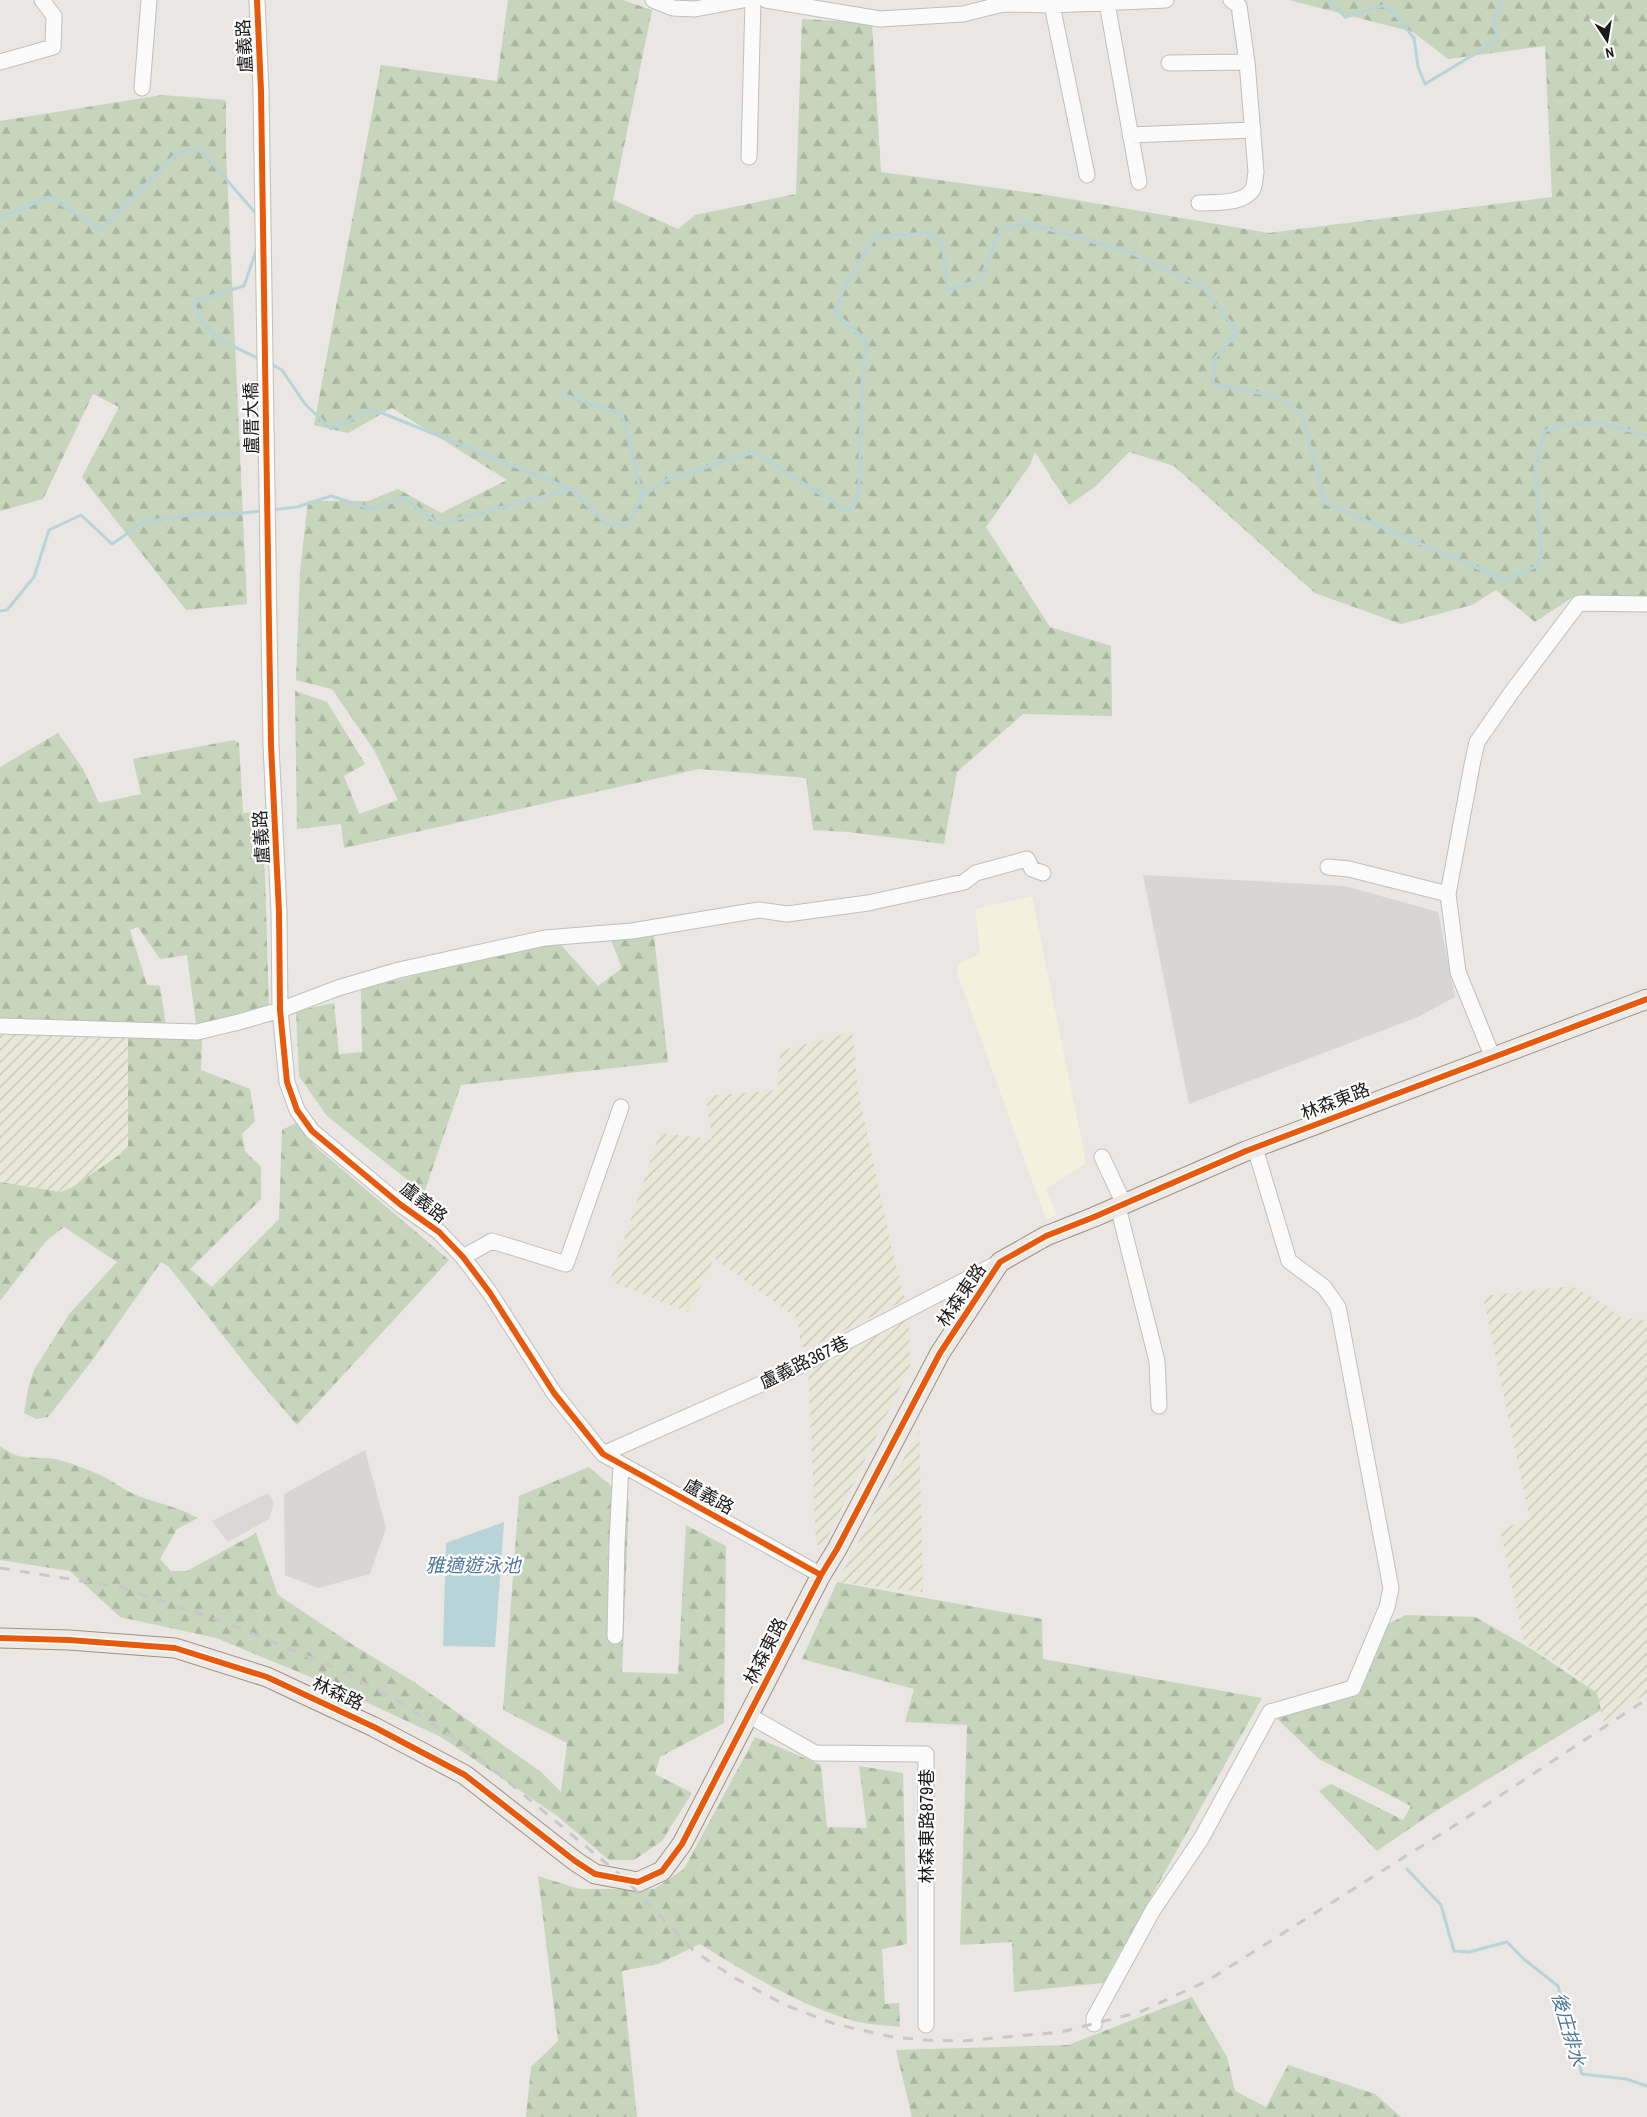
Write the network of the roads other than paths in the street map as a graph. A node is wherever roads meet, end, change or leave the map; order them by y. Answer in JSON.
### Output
{"nodes":[{"id":1,"x":42,"y":0,"type":"edge"},
{"id":2,"x":149,"y":0,"type":"edge"},
{"id":3,"x":257,"y":0,"type":"edge"},
{"id":4,"x":653,"y":0,"type":"edge"},
{"id":5,"x":743,"y":0,"type":"edge"},
{"id":6,"x":753,"y":0,"type":"edge"},
{"id":7,"x":766,"y":0,"type":"edge"},
{"id":8,"x":1166,"y":0,"type":"edge"},
{"id":9,"x":1231,"y":0,"type":"edge"},
{"id":10,"x":1107,"y":2,"type":"junction"},
{"id":11,"x":1052,"y":5,"type":"junction"},
{"id":12,"x":0,"y":62,"type":"edge"},
{"id":13,"x":1246,"y":62,"type":"junction"},
{"id":14,"x":1169,"y":64,"type":"dead end"},
{"id":15,"x":142,"y":88,"type":"dead end"},
{"id":16,"x":261,"y":91,"type":"joint"},
{"id":17,"x":1253,"y":130,"type":"junction"},
{"id":18,"x":1130,"y":134,"type":"junction"},
{"id":19,"x":749,"y":158,"type":"dead end"},
{"id":20,"x":1086,"y":175,"type":"dead end"},
{"id":21,"x":1139,"y":182,"type":"dead end"},
{"id":22,"x":1199,"y":203,"type":"dead end"},
{"id":23,"x":1647,"y":604,"type":"edge"},
{"id":24,"x":271,"y":745,"type":"joint"},
{"id":25,"x":1328,"y":867,"type":"dead end"},
{"id":26,"x":1043,"y":873,"type":"dead end"},
{"id":27,"x":1448,"y":894,"type":"junction"},
{"id":28,"x":1647,"y":999,"type":"edge"},
{"id":29,"x":280,"y":1010,"type":"junction"},
{"id":30,"x":0,"y":1026,"type":"edge"},
{"id":31,"x":1493,"y":1058,"type":"junction"},
{"id":32,"x":621,"y":1107,"type":"dead end"},
{"id":33,"x":1255,"y":1148,"type":"junction"},
{"id":34,"x":1102,"y":1157,"type":"dead end"},
{"id":35,"x":1121,"y":1206,"type":"junction"},
{"id":36,"x":463,"y":1257,"type":"junction"},
{"id":37,"x":1000,"y":1262,"type":"junction"},
{"id":38,"x":1159,"y":1406,"type":"dead end"},
{"id":39,"x":603,"y":1454,"type":"junction"},
{"id":40,"x":621,"y":1465,"type":"junction"},
{"id":41,"x":821,"y":1574,"type":"junction"},
{"id":42,"x":615,"y":1636,"type":"dead end"},
{"id":43,"x":0,"y":1638,"type":"edge"},
{"id":44,"x":748,"y":1715,"type":"junction"},
{"id":45,"x":625,"y":1879,"type":"joint"},
{"id":46,"x":1094,"y":2024,"type":"dead end"},
{"id":47,"x":926,"y":2025,"type":"dead end"}],
"edges":[{"from":1,"to":12,"type":"street"},
{"from":2,"to":15,"type":"street"},
{"from":3,"to":16,"type":"street","name":"盧義路"},
{"from":4,"to":5,"type":"street"},
{"from":6,"to":19,"type":"street"},
{"from":7,"to":11,"type":"street"},
{"from":8,"to":10,"type":"street"},
{"from":9,"to":13,"type":"street"},
{"from":10,"to":11,"type":"street"},
{"from":10,"to":18,"type":"street"},
{"from":11,"to":20,"type":"street"},
{"from":13,"to":14,"type":"street"},
{"from":13,"to":17,"type":"street"},
{"from":16,"to":24,"type":"street","name":"盧厝大橋"},
{"from":17,"to":18,"type":"street"},
{"from":17,"to":22,"type":"street"},
{"from":18,"to":21,"type":"street"},
{"from":23,"to":27,"type":"street"},
{"from":24,"to":29,"type":"street","name":"盧義路"},
{"from":25,"to":27,"type":"street"},
{"from":26,"to":29,"type":"street"},
{"from":27,"to":31,"type":"street"},
{"from":28,"to":31,"type":"main road","name":"林森東路"},
{"from":29,"to":30,"type":"street"},
{"from":29,"to":36,"type":"street","name":"盧義路"},
{"from":31,"to":33,"type":"main road","name":"林森東路"},
{"from":32,"to":36,"type":"street"},
{"from":33,"to":35,"type":"main road","name":"林森東路"},
{"from":33,"to":46,"type":"street"},
{"from":34,"to":35,"type":"street"},
{"from":35,"to":37,"type":"main road","name":"林森東路"},
{"from":35,"to":38,"type":"street"},
{"from":36,"to":39,"type":"street","name":"盧義路"},
{"from":37,"to":39,"type":"street","name":"盧義路367巷"},
{"from":37,"to":41,"type":"main road","name":"林森東路"},
{"from":39,"to":40,"type":"street","name":"盧義路"},
{"from":40,"to":41,"type":"street","name":"盧義路"},
{"from":40,"to":42,"type":"street"},
{"from":41,"to":44,"type":"main road","name":"林森東路"},
{"from":43,"to":45,"type":"main road","name":"林森路"},
{"from":44,"to":45,"type":"main road","name":"林森東路"},
{"from":44,"to":47,"type":"street","name":"林森東路879巷"}]}
